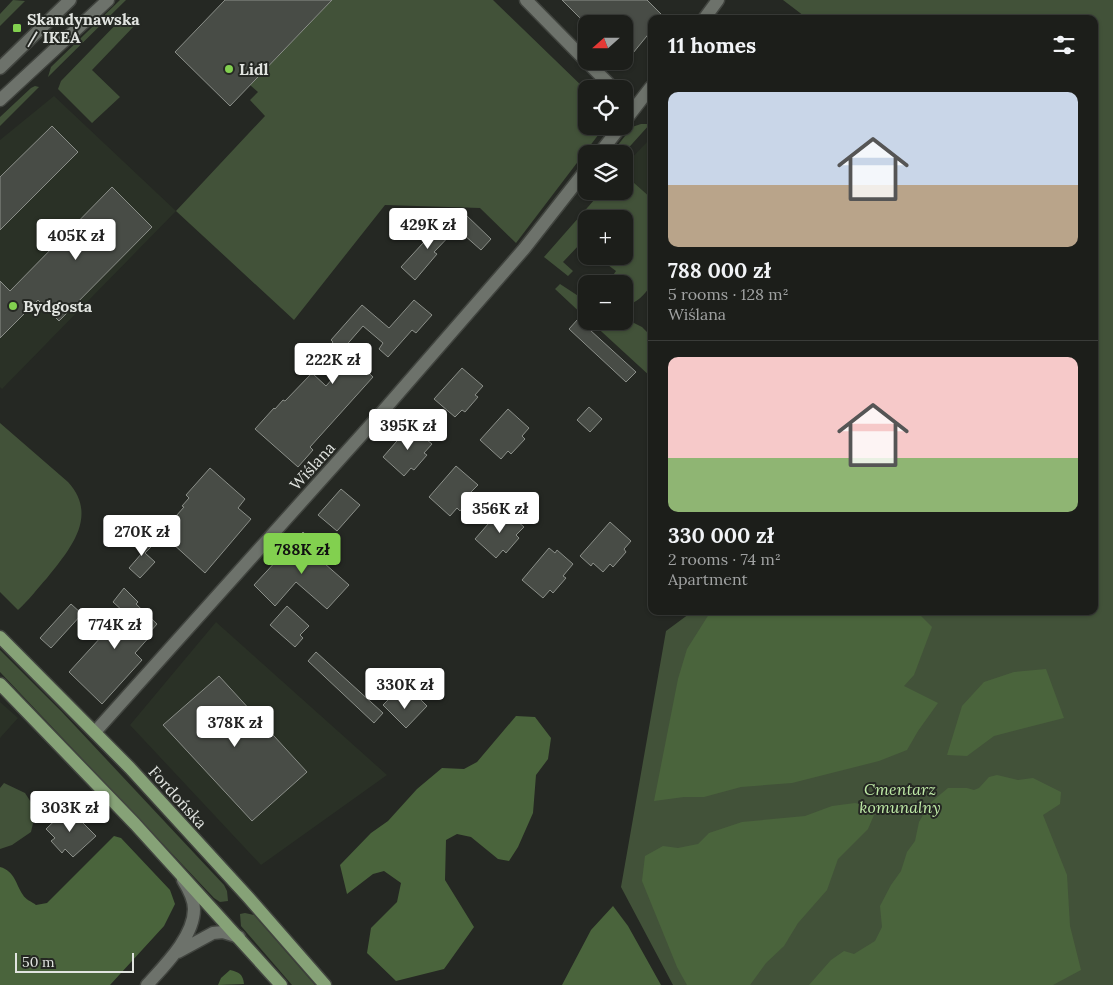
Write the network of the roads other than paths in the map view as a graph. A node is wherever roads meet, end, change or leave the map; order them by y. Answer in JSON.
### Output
{"nodes":[{"id":1,"x":70,"y":0,"type":"edge"},
{"id":2,"x":108,"y":0,"type":"edge"},
{"id":3,"x":526,"y":0,"type":"edge"},
{"id":4,"x":718,"y":0,"type":"edge"},
{"id":5,"x":707,"y":15,"type":"edge"},
{"id":6,"x":578,"y":53,"type":"edge"},
{"id":7,"x":0,"y":68,"type":"edge"},
{"id":8,"x":595,"y":70,"type":"edge"},
{"id":9,"x":605,"y":80,"type":"edge"},
{"id":10,"x":648,"y":91,"type":"edge"},
{"id":11,"x":0,"y":100,"type":"edge"},
{"id":12,"x":635,"y":108,"type":"joint"},
{"id":13,"x":633,"y":111,"type":"edge"},
{"id":14,"x":614,"y":135,"type":"edge"},
{"id":15,"x":606,"y":145,"type":"edge"},
{"id":16,"x":578,"y":180,"type":"edge"},
{"id":17,"x":0,"y":637,"type":"edge"},
{"id":18,"x":0,"y":684,"type":"edge"},
{"id":19,"x":95,"y":732,"type":"junction"},
{"id":20,"x":173,"y":866,"type":"junction"},
{"id":21,"x":239,"y":937,"type":"junction"},
{"id":22,"x":178,"y":952,"type":"junction"},
{"id":23,"x":147,"y":985,"type":"edge"},
{"id":24,"x":280,"y":985,"type":"edge"},
{"id":25,"x":325,"y":985,"type":"edge"}],
"edges":[{"from":1,"to":7,"type":"street"},
{"from":2,"to":11,"type":"street"},
{"from":3,"to":6,"type":"street"},
{"from":4,"to":5,"type":"street"},
{"from":8,"to":9,"type":"street"},
{"from":10,"to":12,"type":"street"},
{"from":12,"to":13,"type":"street"},
{"from":14,"to":15,"type":"street"},
{"from":16,"to":19,"type":"street","name":"Wiślana"},
{"from":17,"to":19,"type":"main road","name":"Fordońska"},
{"from":18,"to":20,"type":"main road"},
{"from":19,"to":25,"type":"main road","name":"Fordońska"},
{"from":20,"to":21,"type":"main road"},
{"from":20,"to":22,"type":"street"},
{"from":21,"to":22,"type":"street"},
{"from":21,"to":24,"type":"main road"},
{"from":22,"to":23,"type":"street"}]}
